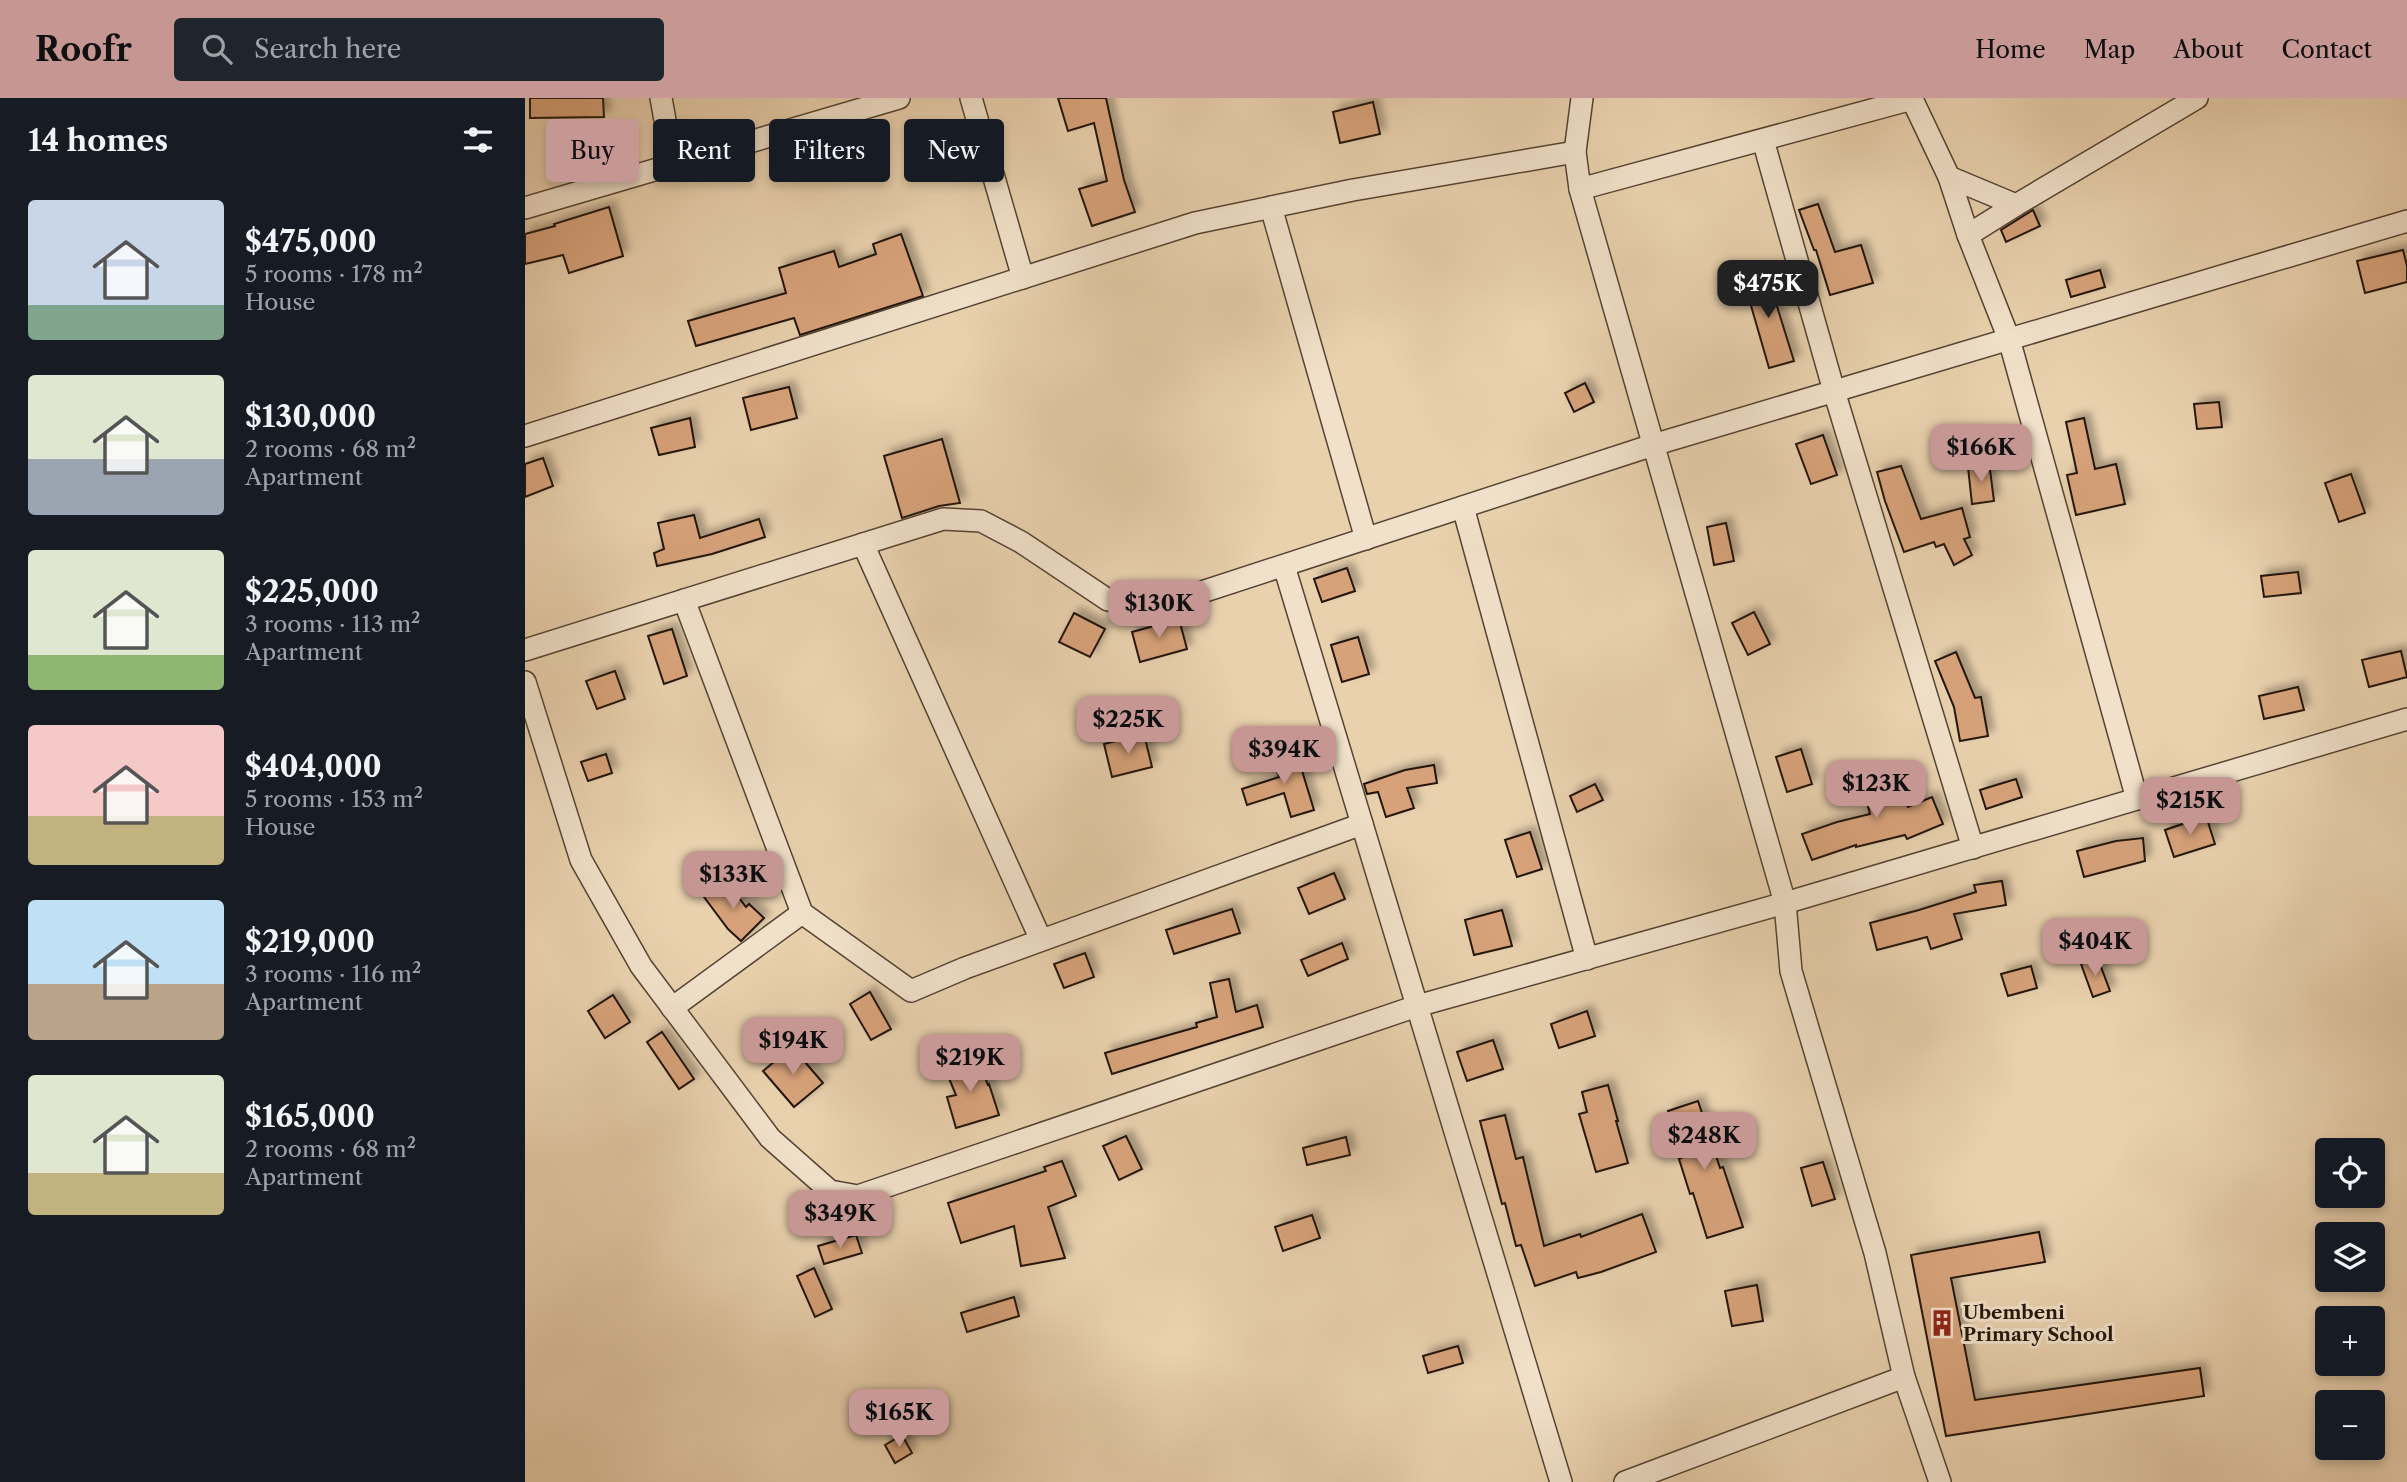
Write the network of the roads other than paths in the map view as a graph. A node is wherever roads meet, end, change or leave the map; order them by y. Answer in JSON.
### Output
{"nodes":[{"id":1,"x":661,"y":98,"type":"edge"},
{"id":2,"x":971,"y":98,"type":"edge"},
{"id":3,"x":1582,"y":98,"type":"edge"},
{"id":4,"x":2197,"y":98,"type":"edge"},
{"id":5,"x":888,"y":100,"type":"edge"},
{"id":6,"x":665,"y":119,"type":"edge"},
{"id":7,"x":755,"y":140,"type":"edge"},
{"id":8,"x":1763,"y":140,"type":"junction"},
{"id":9,"x":1575,"y":152,"type":"junction"},
{"id":10,"x":653,"y":171,"type":"edge"},
{"id":11,"x":1949,"y":177,"type":"junction"},
{"id":12,"x":1580,"y":189,"type":"junction"},
{"id":13,"x":2016,"y":205,"type":"junction"},
{"id":14,"x":1271,"y":207,"type":"junction"},
{"id":15,"x":525,"y":208,"type":"edge"},
{"id":16,"x":2407,"y":221,"type":"edge"},
{"id":17,"x":1968,"y":235,"type":"junction"},
{"id":18,"x":1023,"y":278,"type":"junction"},
{"id":19,"x":2009,"y":339,"type":"junction"},
{"id":20,"x":1834,"y":391,"type":"junction"},
{"id":21,"x":525,"y":436,"type":"edge"},
{"id":22,"x":1653,"y":446,"type":"junction"},
{"id":23,"x":1463,"y":507,"type":"junction"},
{"id":24,"x":1366,"y":539,"type":"junction"},
{"id":25,"x":863,"y":544,"type":"junction"},
{"id":26,"x":1284,"y":566,"type":"junction"},
{"id":27,"x":684,"y":600,"type":"junction"},
{"id":28,"x":525,"y":650,"type":"edge"},
{"id":29,"x":525,"y":682,"type":"edge"},
{"id":30,"x":2407,"y":719,"type":"edge"},
{"id":31,"x":2137,"y":799,"type":"junction"},
{"id":32,"x":1362,"y":824,"type":"junction"},
{"id":33,"x":1973,"y":848,"type":"junction"},
{"id":34,"x":1785,"y":903,"type":"junction"},
{"id":35,"x":802,"y":913,"type":"junction"},
{"id":36,"x":1041,"y":940,"type":"junction"},
{"id":37,"x":1587,"y":959,"type":"junction"},
{"id":38,"x":1417,"y":1006,"type":"junction"},
{"id":39,"x":672,"y":1008,"type":"junction"},
{"id":40,"x":1904,"y":1377,"type":"junction"},
{"id":41,"x":1561,"y":1482,"type":"edge"},
{"id":42,"x":1625,"y":1482,"type":"edge"},
{"id":43,"x":1940,"y":1482,"type":"edge"}],
"edges":[{"from":1,"to":6,"type":"street"},
{"from":2,"to":18,"type":"street"},
{"from":3,"to":9,"type":"street"},
{"from":4,"to":13,"type":"street"},
{"from":5,"to":7,"type":"street"},
{"from":8,"to":11,"type":"street"},
{"from":8,"to":12,"type":"street"},
{"from":8,"to":20,"type":"street"},
{"from":9,"to":12,"type":"street"},
{"from":9,"to":14,"type":"street"},
{"from":10,"to":15,"type":"street"},
{"from":11,"to":13,"type":"street"},
{"from":11,"to":17,"type":"street"},
{"from":12,"to":22,"type":"street"},
{"from":13,"to":17,"type":"street"},
{"from":14,"to":18,"type":"street"},
{"from":14,"to":24,"type":"street"},
{"from":16,"to":19,"type":"street"},
{"from":17,"to":19,"type":"street"},
{"from":18,"to":21,"type":"street"},
{"from":19,"to":20,"type":"street"},
{"from":19,"to":31,"type":"street"},
{"from":20,"to":22,"type":"street"},
{"from":20,"to":33,"type":"street"},
{"from":22,"to":23,"type":"street"},
{"from":22,"to":34,"type":"street"},
{"from":23,"to":24,"type":"street"},
{"from":23,"to":37,"type":"street"},
{"from":24,"to":26,"type":"street"},
{"from":25,"to":26,"type":"street"},
{"from":25,"to":27,"type":"street"},
{"from":25,"to":36,"type":"street"},
{"from":26,"to":32,"type":"street"},
{"from":27,"to":28,"type":"street"},
{"from":27,"to":35,"type":"street"},
{"from":29,"to":39,"type":"street"},
{"from":30,"to":31,"type":"street"},
{"from":31,"to":33,"type":"street"},
{"from":32,"to":36,"type":"street"},
{"from":32,"to":38,"type":"street"},
{"from":33,"to":34,"type":"street"},
{"from":34,"to":37,"type":"street"},
{"from":34,"to":40,"type":"street"},
{"from":35,"to":36,"type":"street"},
{"from":35,"to":39,"type":"street"},
{"from":37,"to":38,"type":"street"},
{"from":38,"to":39,"type":"street"},
{"from":38,"to":41,"type":"street"},
{"from":40,"to":42,"type":"street"},
{"from":40,"to":43,"type":"street"}]}
